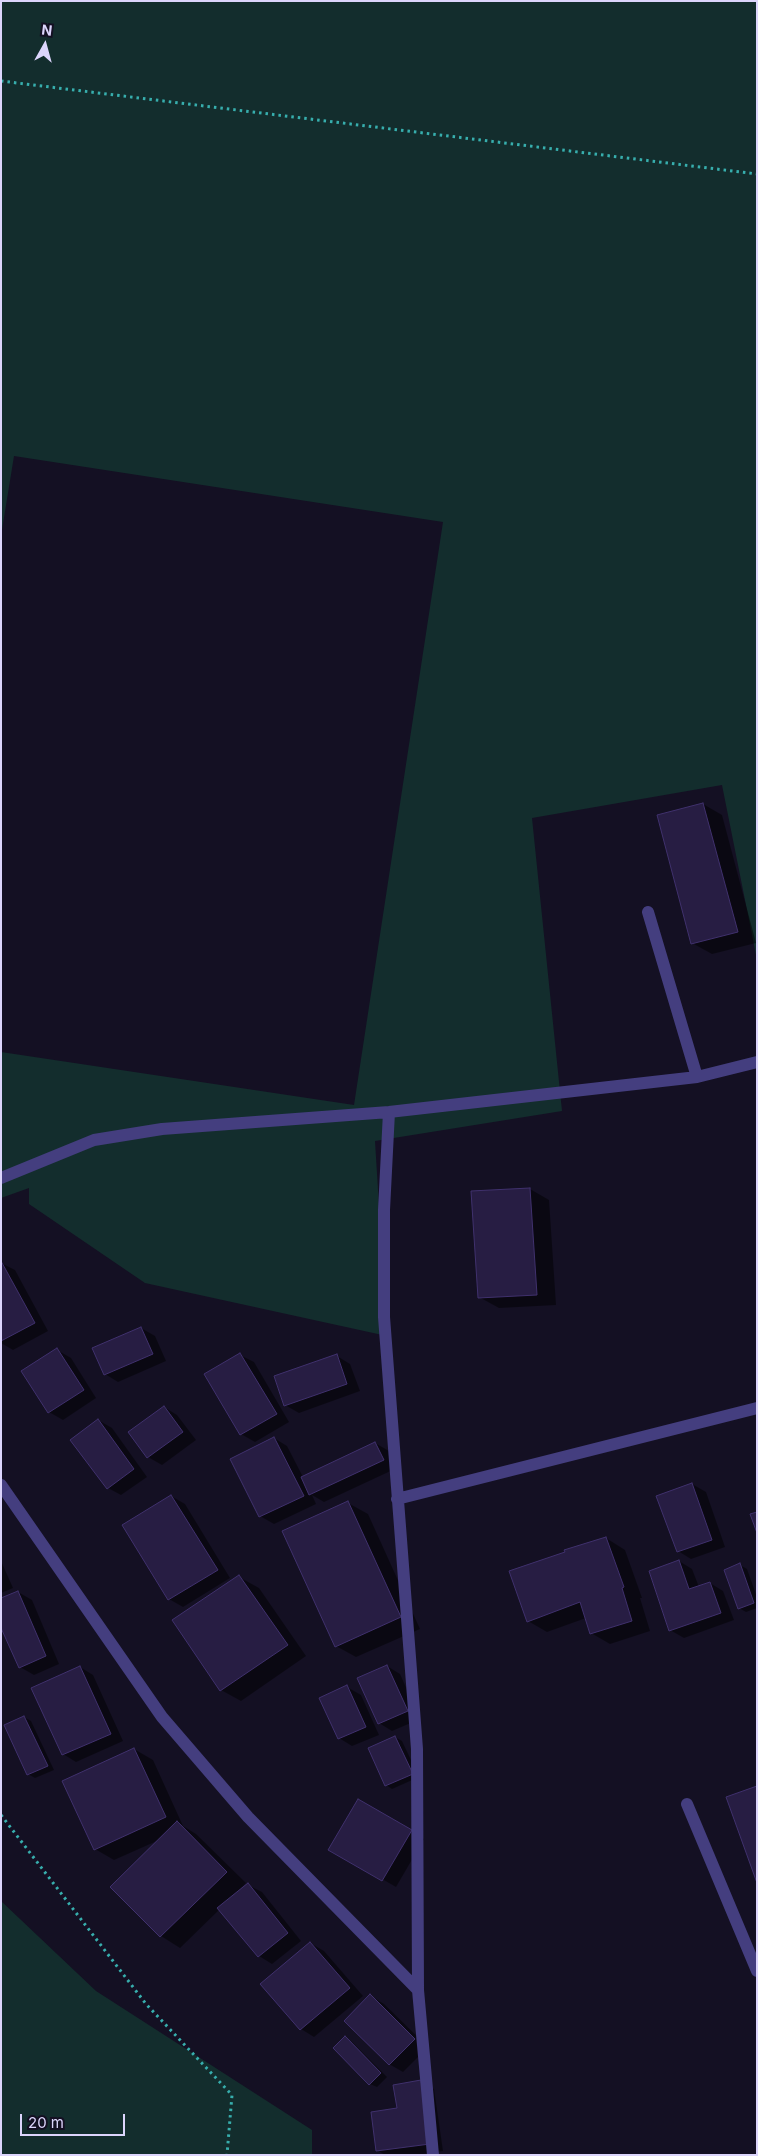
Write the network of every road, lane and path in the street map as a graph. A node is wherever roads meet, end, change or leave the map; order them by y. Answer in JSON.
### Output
{"nodes":[{"id":1,"x":1,"y":81,"type":"edge"},
{"id":2,"x":757,"y":174,"type":"edge"},
{"id":3,"x":648,"y":912,"type":"dead end"},
{"id":4,"x":757,"y":1062,"type":"edge"},
{"id":5,"x":697,"y":1076,"type":"junction"},
{"id":6,"x":389,"y":1112,"type":"junction"},
{"id":7,"x":1,"y":1178,"type":"edge"},
{"id":8,"x":757,"y":1408,"type":"edge"},
{"id":9,"x":1,"y":1484,"type":"edge"},
{"id":10,"x":397,"y":1499,"type":"junction"},
{"id":11,"x":687,"y":1804,"type":"dead end"},
{"id":12,"x":1,"y":1815,"type":"edge"},
{"id":13,"x":757,"y":1971,"type":"edge"},
{"id":14,"x":418,"y":1990,"type":"junction"},
{"id":15,"x":227,"y":2155,"type":"edge"},
{"id":16,"x":433,"y":2155,"type":"edge"}],
"edges":[{"from":1,"to":2,"type":"path"},
{"from":3,"to":5,"type":"lane"},
{"from":4,"to":5,"type":"lane"},
{"from":5,"to":6,"type":"lane"},
{"from":6,"to":7,"type":"lane"},
{"from":6,"to":10,"type":"lane"},
{"from":8,"to":10,"type":"lane"},
{"from":9,"to":14,"type":"lane"},
{"from":10,"to":14,"type":"lane"},
{"from":11,"to":13,"type":"lane"},
{"from":12,"to":15,"type":"path"},
{"from":14,"to":16,"type":"lane"}]}
